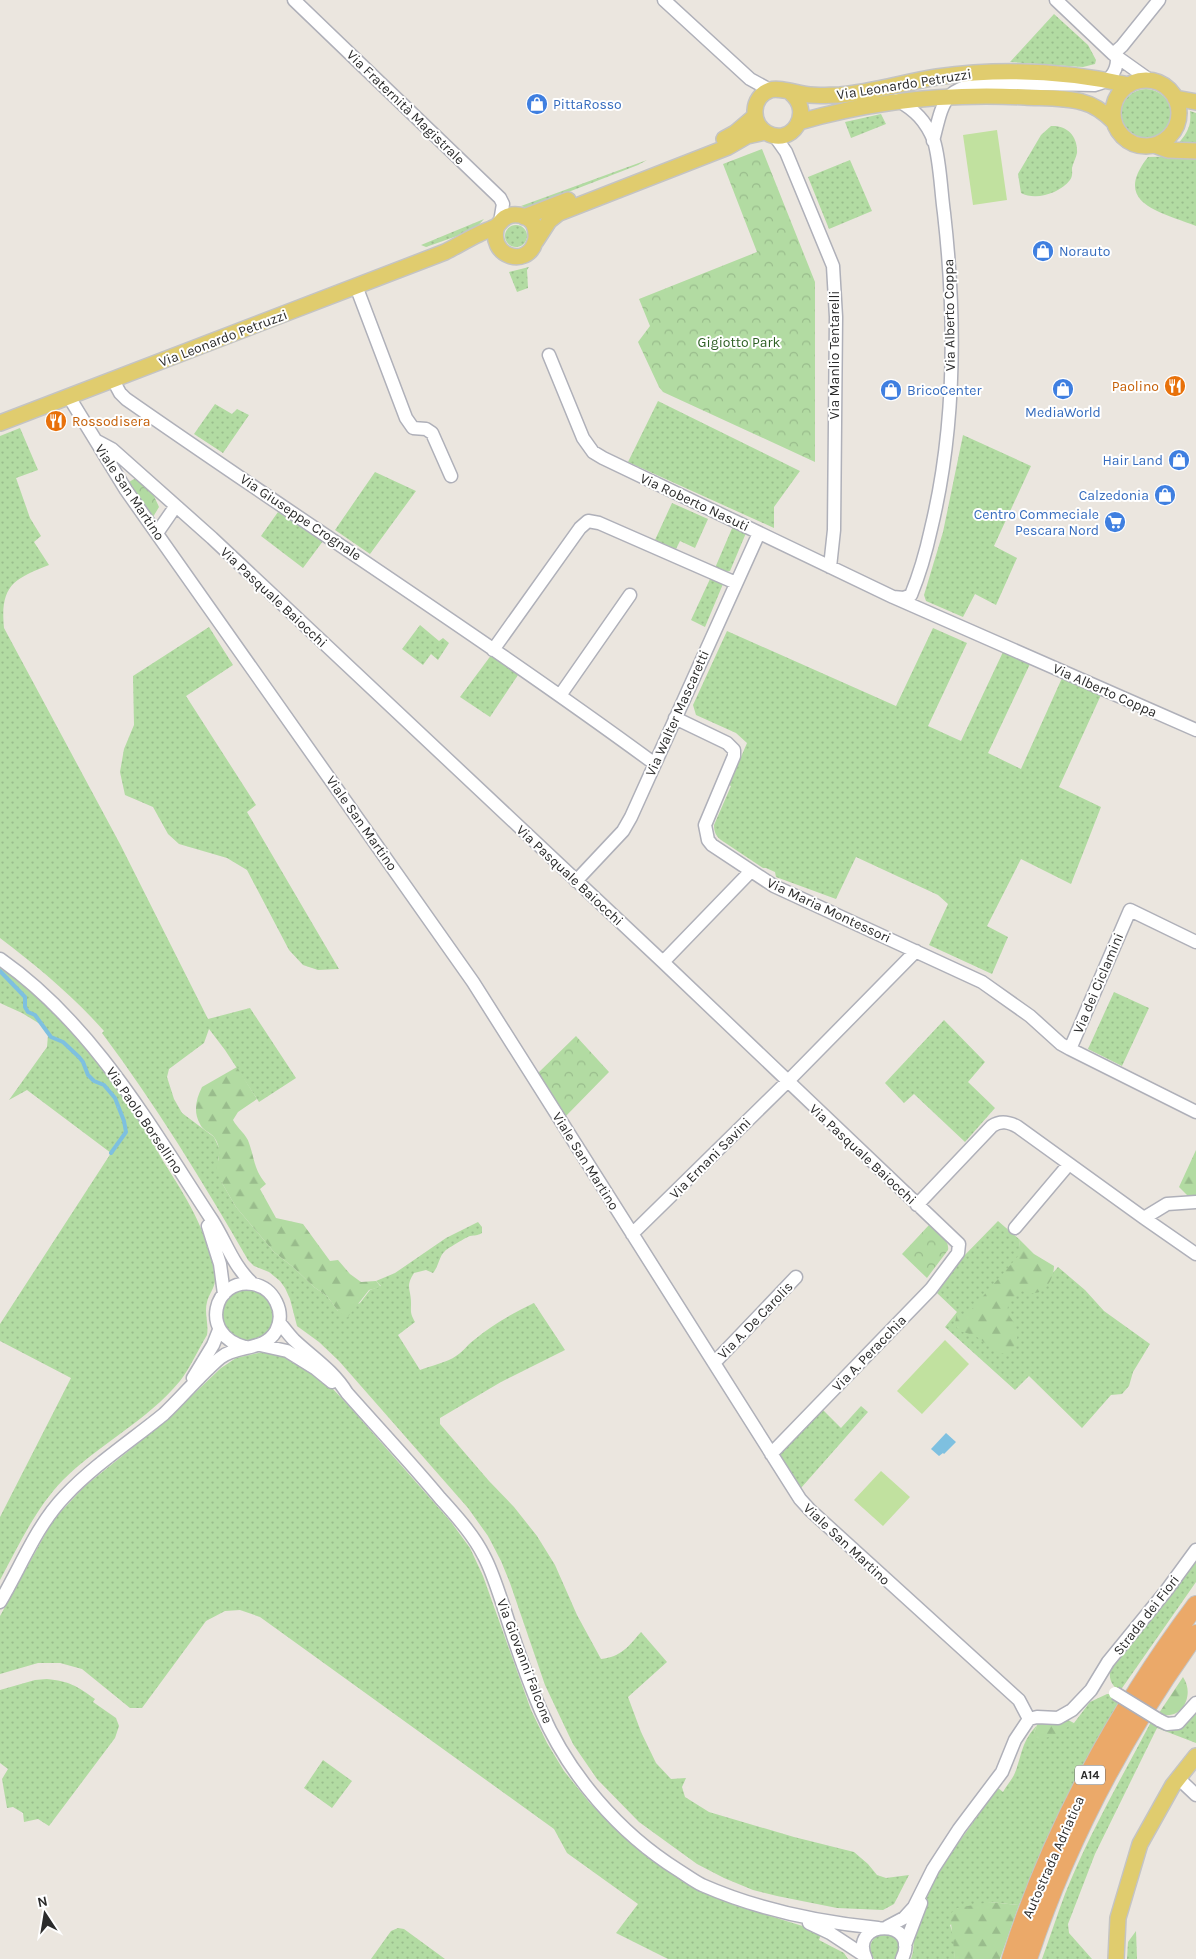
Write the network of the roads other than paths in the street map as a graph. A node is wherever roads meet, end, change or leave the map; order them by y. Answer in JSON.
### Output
{"nodes":[{"id":1,"x":294,"y":0,"type":"edge"},
{"id":2,"x":664,"y":0,"type":"edge"},
{"id":3,"x":1056,"y":0,"type":"edge"},
{"id":4,"x":1159,"y":0,"type":"edge"},
{"id":5,"x":1115,"y":57,"type":"junction"},
{"id":6,"x":1107,"y":80,"type":"junction"},
{"id":7,"x":1151,"y":81,"type":"junction"},
{"id":8,"x":1130,"y":84,"type":"junction"},
{"id":9,"x":770,"y":90,"type":"junction"},
{"id":10,"x":791,"y":93,"type":"junction"},
{"id":11,"x":949,"y":95,"type":"junction"},
{"id":12,"x":1175,"y":98,"type":"junction"},
{"id":13,"x":897,"y":100,"type":"junction"},
{"id":14,"x":1196,"y":102,"type":"edge"},
{"id":15,"x":755,"y":116,"type":"junction"},
{"id":16,"x":1114,"y":122,"type":"junction"},
{"id":17,"x":782,"y":131,"type":"junction"},
{"id":18,"x":934,"y":141,"type":"junction"},
{"id":19,"x":1154,"y":145,"type":"junction"},
{"id":20,"x":1196,"y":151,"type":"edge"},
{"id":21,"x":524,"y":216,"type":"junction"},
{"id":22,"x":498,"y":224,"type":"junction"},
{"id":23,"x":536,"y":241,"type":"junction"},
{"id":24,"x":500,"y":249,"type":"junction"},
{"id":25,"x":445,"y":252,"type":"junction"},
{"id":26,"x":356,"y":286,"type":"junction"},
{"id":27,"x":549,"y":355,"type":"dead end"},
{"id":28,"x":113,"y":380,"type":"junction"},
{"id":29,"x":69,"y":397,"type":"junction"},
{"id":30,"x":0,"y":423,"type":"edge"},
{"id":31,"x":94,"y":439,"type":"junction"},
{"id":32,"x":131,"y":467,"type":"junction"},
{"id":33,"x":117,"y":476,"type":"junction"},
{"id":34,"x":451,"y":476,"type":"dead end"},
{"id":35,"x":176,"y":507,"type":"junction"},
{"id":36,"x":760,"y":532,"type":"junction"},
{"id":37,"x":157,"y":533,"type":"junction"},
{"id":38,"x":830,"y":567,"type":"junction"},
{"id":39,"x":918,"y":578,"type":"junction"},
{"id":40,"x":736,"y":583,"type":"junction"},
{"id":41,"x":630,"y":595,"type":"dead end"},
{"id":42,"x":893,"y":597,"type":"junction"},
{"id":43,"x":931,"y":614,"type":"junction"},
{"id":44,"x":493,"y":650,"type":"junction"},
{"id":45,"x":561,"y":694,"type":"junction"},
{"id":46,"x":675,"y":718,"type":"junction"},
{"id":47,"x":1196,"y":730,"type":"edge"},
{"id":48,"x":655,"y":764,"type":"junction"},
{"id":49,"x":751,"y":870,"type":"junction"},
{"id":50,"x":576,"y":881,"type":"junction"},
{"id":51,"x":1196,"y":942,"type":"edge"},
{"id":52,"x":916,"y":951,"type":"junction"},
{"id":53,"x":0,"y":959,"type":"edge"},
{"id":54,"x":663,"y":962,"type":"junction"},
{"id":55,"x":1070,"y":1049,"type":"junction"},
{"id":56,"x":787,"y":1081,"type":"junction"},
{"id":57,"x":1196,"y":1112,"type":"edge"},
{"id":58,"x":1068,"y":1164,"type":"junction"},
{"id":59,"x":199,"y":1202,"type":"junction"},
{"id":60,"x":1196,"y":1202,"type":"edge"},
{"id":61,"x":918,"y":1205,"type":"junction"},
{"id":62,"x":1144,"y":1218,"type":"junction"},
{"id":63,"x":1015,"y":1228,"type":"dead end"},
{"id":64,"x":632,"y":1234,"type":"junction"},
{"id":65,"x":960,"y":1247,"type":"joint"},
{"id":66,"x":1196,"y":1254,"type":"edge"},
{"id":67,"x":796,"y":1277,"type":"dead end"},
{"id":68,"x":253,"y":1284,"type":"junction"},
{"id":69,"x":224,"y":1294,"type":"junction"},
{"id":70,"x":279,"y":1322,"type":"junction"},
{"id":71,"x":219,"y":1330,"type":"junction"},
{"id":72,"x":260,"y":1345,"type":"junction"},
{"id":73,"x":244,"y":1347,"type":"junction"},
{"id":74,"x":714,"y":1363,"type":"junction"},
{"id":75,"x":347,"y":1393,"type":"junction"},
{"id":76,"x":180,"y":1396,"type":"junction"},
{"id":77,"x":771,"y":1454,"type":"junction"},
{"id":78,"x":1196,"y":1550,"type":"edge"},
{"id":79,"x":0,"y":1602,"type":"edge"},
{"id":80,"x":1196,"y":1605,"type":"edge"},
{"id":81,"x":1196,"y":1634,"type":"edge"},
{"id":82,"x":1098,"y":1680,"type":"junction"},
{"id":83,"x":1196,"y":1704,"type":"edge"},
{"id":84,"x":1029,"y":1719,"type":"junction"},
{"id":85,"x":1196,"y":1756,"type":"edge"},
{"id":86,"x":1178,"y":1778,"type":"junction"},
{"id":87,"x":1196,"y":1795,"type":"edge"},
{"id":88,"x":926,"y":1884,"type":"junction"},
{"id":89,"x":790,"y":1915,"type":"junction"},
{"id":90,"x":882,"y":1928,"type":"junction"},
{"id":91,"x":905,"y":1945,"type":"junction"},
{"id":92,"x":866,"y":1958,"type":"edge"},
{"id":93,"x":902,"y":1959,"type":"edge"},
{"id":94,"x":1010,"y":1959,"type":"edge"},
{"id":95,"x":1028,"y":1959,"type":"edge"},
{"id":96,"x":1116,"y":1959,"type":"edge"}],
"edges":[{"from":1,"to":22,"type":"street","name":"Via Fraternità Magistrale"},
{"from":2,"to":9,"type":"street"},
{"from":3,"to":5,"type":"street"},
{"from":4,"to":5,"type":"street"},
{"from":5,"to":6,"type":"street"},
{"from":5,"to":7,"type":"street"},
{"from":5,"to":8,"type":"street"},
{"from":6,"to":8,"type":"main road","name":"Via Leonardo Petruzzi"},
{"from":6,"to":10,"type":"main road","name":"Via Leonardo Petruzzi"},
{"from":6,"to":11,"type":"street","name":"Via Leonardo Petruzzi"},
{"from":7,"to":8,"type":"main road"},
{"from":7,"to":12,"type":"main road"},
{"from":8,"to":16,"type":"main road"},
{"from":9,"to":10,"type":"main road"},
{"from":9,"to":15,"type":"main road"},
{"from":10,"to":17,"type":"main road"},
{"from":11,"to":13,"type":"main road","name":"Via Leonardo Petruzzi"},
{"from":11,"to":16,"type":"main road","name":"Via Leonardo Petruzzi"},
{"from":11,"to":18,"type":"street","name":"Via Alberto Coppa"},
{"from":12,"to":14,"type":"main road"},
{"from":12,"to":19,"type":"main road"},
{"from":13,"to":17,"type":"main road","name":"Via Leonardo Petruzzi"},
{"from":13,"to":18,"type":"street","name":"Via Alberto Coppa"},
{"from":15,"to":17,"type":"main road"},
{"from":15,"to":21,"type":"main road"},
{"from":16,"to":19,"type":"main road"},
{"from":17,"to":23,"type":"main road","name":"Via Leonardo Petruzzi"},
{"from":17,"to":38,"type":"street","name":"Via Manlio Tentarelli"},
{"from":18,"to":39,"type":"street","name":"Via Alberto Coppa"},
{"from":19,"to":20,"type":"main road"},
{"from":21,"to":22,"type":"main road"},
{"from":21,"to":23,"type":"main road"},
{"from":22,"to":24,"type":"main road"},
{"from":22,"to":25,"type":"main road","name":"Via Leonardo Petruzzi"},
{"from":23,"to":24,"type":"main road"},
{"from":24,"to":25,"type":"main road","name":"Via Leonardo Petruzzi"},
{"from":25,"to":26,"type":"main road","name":"Via Leonardo Petruzzi"},
{"from":26,"to":28,"type":"main road","name":"Via Leonardo Petruzzi"},
{"from":26,"to":34,"type":"street"},
{"from":27,"to":36,"type":"street","name":"Via Roberto Nasuti"},
{"from":28,"to":29,"type":"main road","name":"Via Leonardo Petruzzi"},
{"from":28,"to":44,"type":"street","name":"Via Giuseppe Crognale"},
{"from":29,"to":30,"type":"main road","name":"Via Leonardo Petruzzi"},
{"from":29,"to":31,"type":"street","name":"Viale San Martino"},
{"from":31,"to":32,"type":"street","name":"Via Pasquale Baiocchi"},
{"from":31,"to":33,"type":"street","name":"Viale San Martino"},
{"from":32,"to":33,"type":"street"},
{"from":32,"to":35,"type":"street","name":"Via Pasquale Baiocchi"},
{"from":33,"to":37,"type":"street","name":"Viale San Martino"},
{"from":35,"to":37,"type":"street"},
{"from":35,"to":50,"type":"street","name":"Via Pasquale Baiocchi"},
{"from":36,"to":38,"type":"street","name":"Via Roberto Nasuti"},
{"from":36,"to":40,"type":"street","name":"Via Walter Mascaretti"},
{"from":37,"to":64,"type":"street","name":"Viale San Martino"},
{"from":38,"to":42,"type":"street","name":"Via Roberto Nasuti"},
{"from":39,"to":42,"type":"street","name":"Via Alberto Coppa"},
{"from":39,"to":43,"type":"street","name":"Via Alberto Coppa"},
{"from":40,"to":44,"type":"street"},
{"from":40,"to":46,"type":"street","name":"Via Walter Mascaretti"},
{"from":41,"to":45,"type":"street"},
{"from":42,"to":43,"type":"street","name":"Via Alberto Coppa"},
{"from":43,"to":47,"type":"street","name":"Via Alberto Coppa"},
{"from":44,"to":45,"type":"street","name":"Via Giuseppe Crognale"},
{"from":45,"to":48,"type":"street","name":"Via Giuseppe Crognale"},
{"from":46,"to":48,"type":"street","name":"Via Walter Mascaretti"},
{"from":46,"to":49,"type":"street","name":"Via Maria Montessori"},
{"from":48,"to":50,"type":"street","name":"Via Walter Mascaretti"},
{"from":49,"to":52,"type":"street","name":"Via Maria Montessori"},
{"from":49,"to":54,"type":"street"},
{"from":50,"to":54,"type":"street","name":"Via Pasquale Baiocchi"},
{"from":51,"to":55,"type":"street","name":"Via dei Ciclamini"},
{"from":52,"to":55,"type":"street","name":"Via Maria Montessori"},
{"from":52,"to":56,"type":"street","name":"Via Ernani Savini"},
{"from":53,"to":59,"type":"street","name":"Via Paolo Borsellino"},
{"from":54,"to":56,"type":"street","name":"Via Pasquale Baiocchi"},
{"from":55,"to":57,"type":"street","name":"Via dei Ciclamini"},
{"from":56,"to":61,"type":"street","name":"Via Pasquale Baiocchi"},
{"from":56,"to":64,"type":"street","name":"Via Ernani Savini"},
{"from":58,"to":61,"type":"street"},
{"from":58,"to":62,"type":"street"},
{"from":58,"to":63,"type":"street"},
{"from":59,"to":68,"type":"street","name":"Via Paolo Borsellino"},
{"from":59,"to":69,"type":"street","name":"Via Paolo Borsellino"},
{"from":60,"to":62,"type":"street"},
{"from":61,"to":65,"type":"street","name":"Via Pasquale Baiocchi"},
{"from":62,"to":66,"type":"street"},
{"from":64,"to":74,"type":"street","name":"Viale San Martino"},
{"from":65,"to":77,"type":"street","name":"Via A. Peracchia"},
{"from":67,"to":74,"type":"street","name":"Via A. De Carolis"},
{"from":68,"to":69,"type":"street"},
{"from":68,"to":70,"type":"street"},
{"from":69,"to":71,"type":"street"},
{"from":70,"to":72,"type":"street"},
{"from":70,"to":75,"type":"street","name":"Via Giovanni Falcone"},
{"from":71,"to":73,"type":"street"},
{"from":71,"to":76,"type":"street"},
{"from":72,"to":73,"type":"street"},
{"from":72,"to":75,"type":"street","name":"Via Giovanni Falcone"},
{"from":73,"to":76,"type":"street"},
{"from":74,"to":77,"type":"street","name":"Viale San Martino"},
{"from":75,"to":89,"type":"street","name":"Via Giovanni Falcone"},
{"from":76,"to":79,"type":"street"},
{"from":77,"to":84,"type":"street","name":"Viale San Martino"},
{"from":78,"to":82,"type":"street","name":"Strada dei Fiori"},
{"from":80,"to":94,"type":"highway","name":"Autostrada Adriatica","number":"A14"},
{"from":81,"to":95,"type":"highway","name":"Autostrada Adriatica","number":"A14"},
{"from":82,"to":83,"type":"street","bridge":true},
{"from":82,"to":84,"type":"street"},
{"from":84,"to":88,"type":"street"},
{"from":85,"to":86,"type":"main road"},
{"from":86,"to":87,"type":"street"},
{"from":86,"to":96,"type":"main road"},
{"from":88,"to":90,"type":"street"},
{"from":88,"to":91,"type":"street"},
{"from":89,"to":90,"type":"street","name":"Via Giovanni Falcone"},
{"from":89,"to":92,"type":"street","name":"Via Giovanni Falcone"},
{"from":90,"to":91,"type":"street"},
{"from":90,"to":92,"type":"street"},
{"from":91,"to":93,"type":"street"}]}
